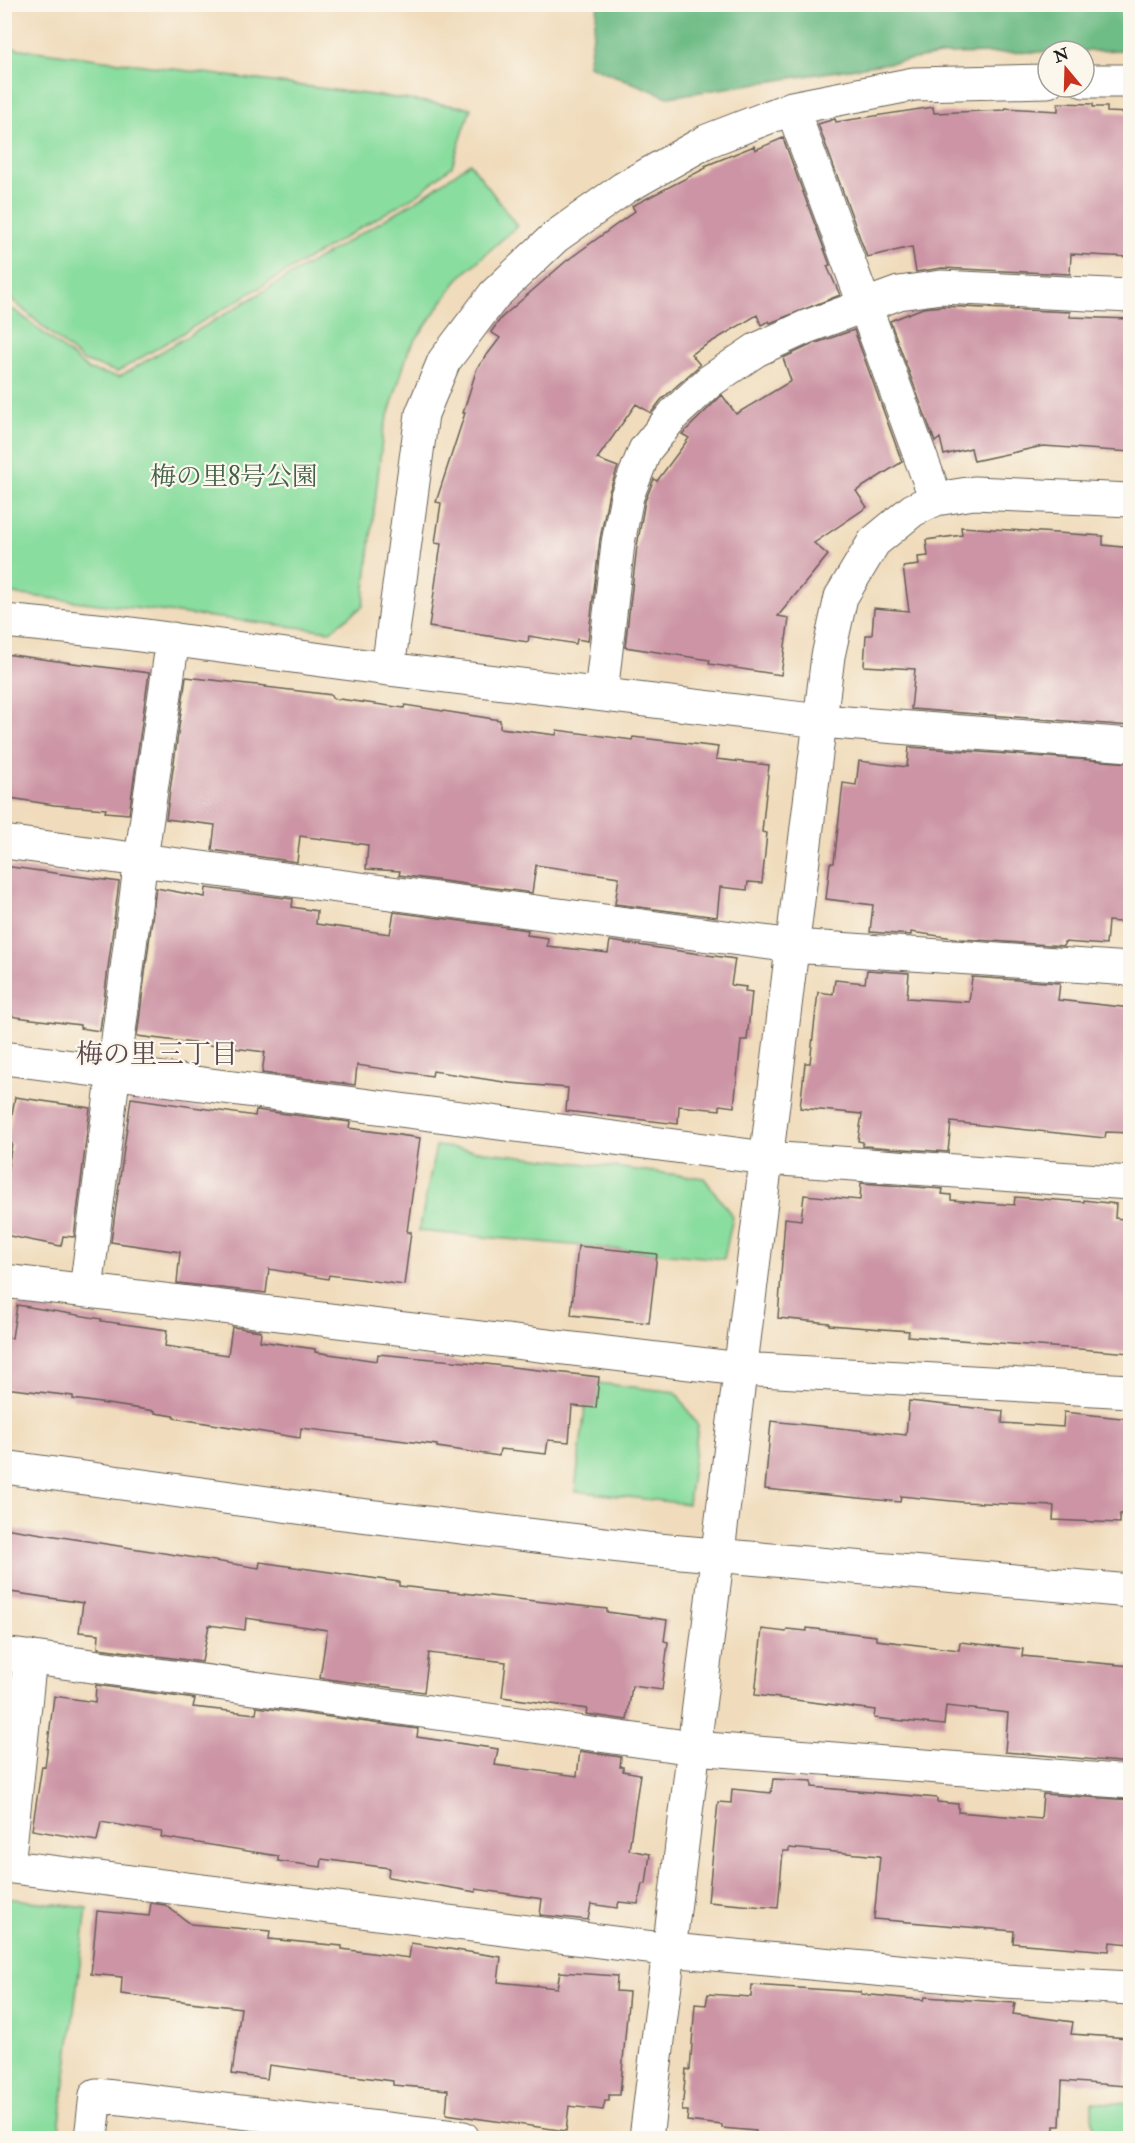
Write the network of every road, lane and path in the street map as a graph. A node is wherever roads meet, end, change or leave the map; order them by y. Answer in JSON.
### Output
{"nodes":[{"id":1,"x":1036,"y":81,"type":"edge"},
{"id":2,"x":1096,"y":81,"type":"edge"},
{"id":3,"x":1131,"y":81,"type":"edge"},
{"id":4,"x":792,"y":108,"type":"junction"},
{"id":5,"x":1131,"y":296,"type":"edge"},
{"id":6,"x":863,"y":305,"type":"junction"},
{"id":7,"x":936,"y":499,"type":"junction"},
{"id":8,"x":1131,"y":501,"type":"edge"},
{"id":9,"x":4,"y":621,"type":"edge"},
{"id":10,"x":173,"y":639,"type":"junction"},
{"id":11,"x":388,"y":669,"type":"junction"},
{"id":12,"x":601,"y":694,"type":"junction"},
{"id":13,"x":820,"y":721,"type":"junction"},
{"id":14,"x":1131,"y":745,"type":"edge"},
{"id":15,"x":4,"y":842,"type":"edge"},
{"id":16,"x":141,"y":859,"type":"junction"},
{"id":17,"x":793,"y":946,"type":"junction"},
{"id":18,"x":1131,"y":969,"type":"edge"},
{"id":19,"x":4,"y":1058,"type":"edge"},
{"id":20,"x":114,"y":1072,"type":"junction"},
{"id":21,"x":766,"y":1158,"type":"junction"},
{"id":22,"x":1131,"y":1183,"type":"edge"},
{"id":23,"x":4,"y":1281,"type":"edge"},
{"id":24,"x":86,"y":1290,"type":"junction"},
{"id":25,"x":740,"y":1369,"type":"junction"},
{"id":26,"x":1131,"y":1392,"type":"edge"},
{"id":27,"x":4,"y":1467,"type":"edge"},
{"id":28,"x":717,"y":1555,"type":"junction"},
{"id":29,"x":1131,"y":1591,"type":"edge"},
{"id":30,"x":17,"y":1655,"type":"edge"},
{"id":31,"x":694,"y":1748,"type":"junction"},
{"id":32,"x":1131,"y":1782,"type":"edge"},
{"id":33,"x":6,"y":1866,"type":"edge"},
{"id":34,"x":670,"y":1950,"type":"junction"},
{"id":35,"x":1131,"y":1988,"type":"edge"},
{"id":36,"x":91,"y":2139,"type":"edge"},
{"id":37,"x":463,"y":2139,"type":"edge"},
{"id":38,"x":646,"y":2139,"type":"edge"}],
"edges":[{"from":1,"to":4,"type":"street"},
{"from":2,"to":3,"type":"street"},
{"from":4,"to":6,"type":"street"},
{"from":4,"to":11,"type":"street"},
{"from":5,"to":6,"type":"street"},
{"from":6,"to":7,"type":"street"},
{"from":6,"to":12,"type":"street"},
{"from":7,"to":8,"type":"street"},
{"from":7,"to":13,"type":"street"},
{"from":9,"to":10,"type":"street"},
{"from":10,"to":11,"type":"street"},
{"from":10,"to":16,"type":"street"},
{"from":11,"to":12,"type":"street"},
{"from":12,"to":13,"type":"street"},
{"from":13,"to":14,"type":"street"},
{"from":13,"to":17,"type":"street"},
{"from":15,"to":16,"type":"street"},
{"from":16,"to":17,"type":"street"},
{"from":16,"to":20,"type":"street"},
{"from":17,"to":18,"type":"street"},
{"from":17,"to":21,"type":"street"},
{"from":19,"to":20,"type":"street"},
{"from":20,"to":21,"type":"street"},
{"from":20,"to":24,"type":"street"},
{"from":21,"to":22,"type":"street"},
{"from":21,"to":25,"type":"street"},
{"from":23,"to":24,"type":"street"},
{"from":24,"to":25,"type":"street"},
{"from":25,"to":26,"type":"street"},
{"from":25,"to":28,"type":"street"},
{"from":27,"to":28,"type":"street"},
{"from":28,"to":29,"type":"street"},
{"from":28,"to":31,"type":"street"},
{"from":30,"to":31,"type":"street"},
{"from":30,"to":33,"type":"street"},
{"from":31,"to":32,"type":"street"},
{"from":31,"to":34,"type":"street"},
{"from":33,"to":34,"type":"street"},
{"from":34,"to":35,"type":"street"},
{"from":34,"to":38,"type":"street"},
{"from":36,"to":37,"type":"street"}]}
